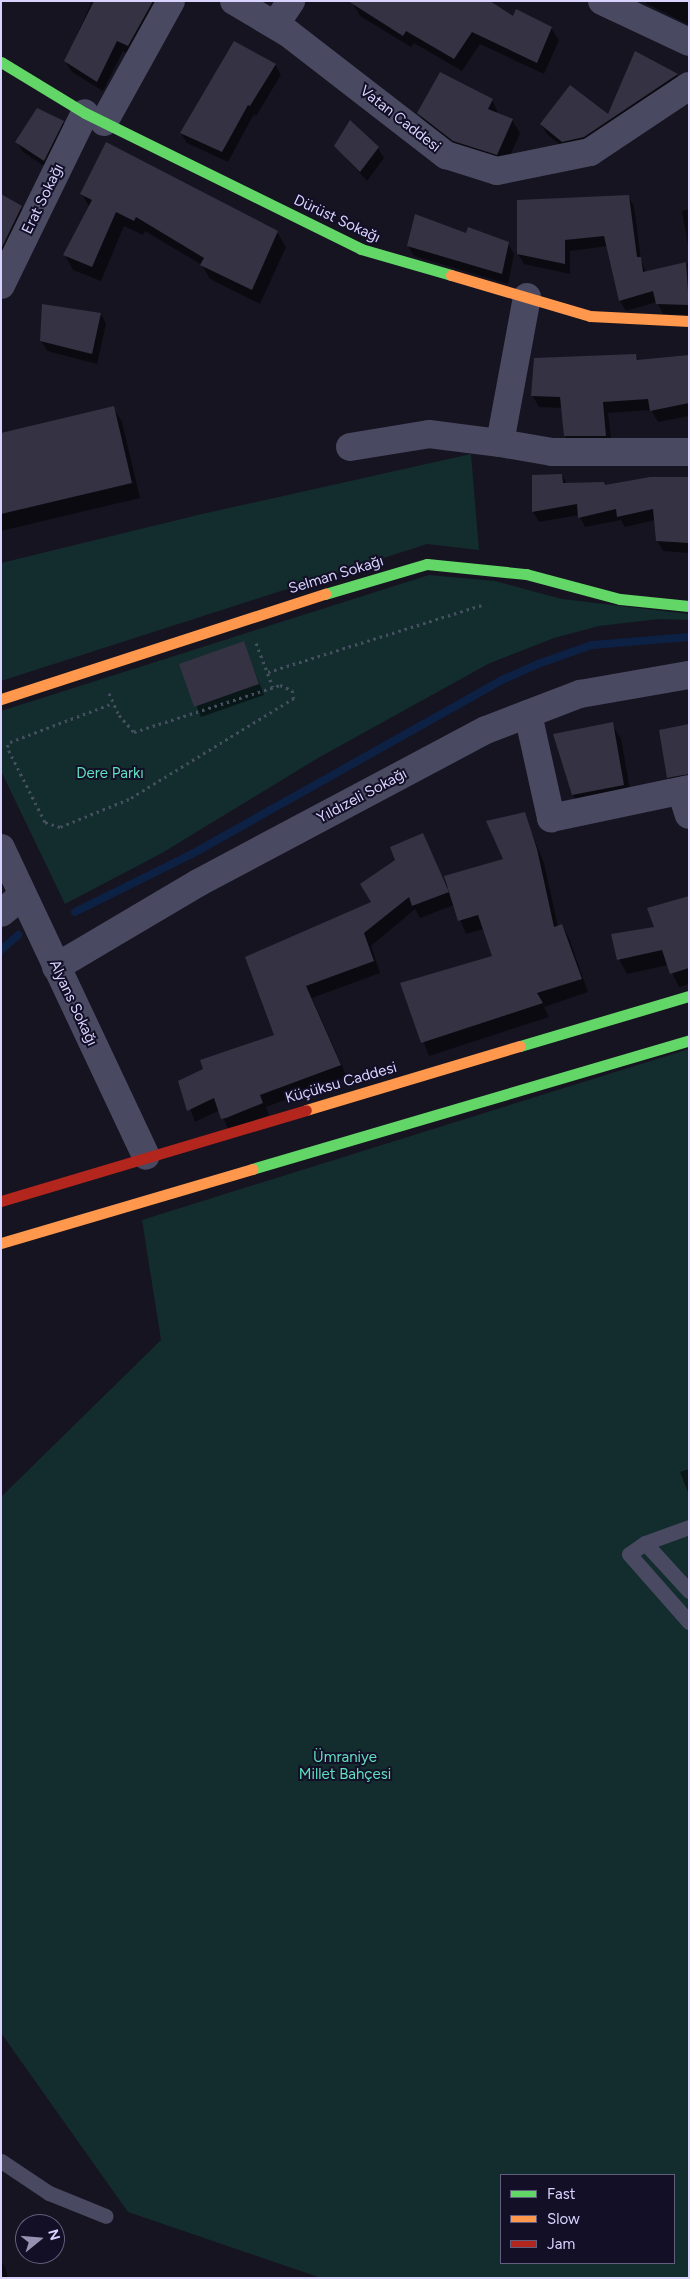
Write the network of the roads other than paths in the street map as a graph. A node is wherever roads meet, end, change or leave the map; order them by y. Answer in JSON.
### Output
{"nodes":[{"id":1,"x":171,"y":1,"type":"edge"},
{"id":2,"x":234,"y":1,"type":"edge"},
{"id":3,"x":291,"y":1,"type":"edge"},
{"id":4,"x":602,"y":1,"type":"edge"},
{"id":5,"x":275,"y":25,"type":"junction"},
{"id":6,"x":689,"y":42,"type":"edge"},
{"id":7,"x":1,"y":62,"type":"edge"},
{"id":8,"x":689,"y":86,"type":"edge"},
{"id":9,"x":95,"y":117,"type":"junction"},
{"id":10,"x":1,"y":285,"type":"edge"},
{"id":11,"x":527,"y":297,"type":"junction"},
{"id":12,"x":689,"y":320,"type":"edge"},
{"id":13,"x":500,"y":443,"type":"junction"},
{"id":14,"x":350,"y":446,"type":"dead end"},
{"id":15,"x":689,"y":452,"type":"edge"},
{"id":16,"x":689,"y":606,"type":"edge"},
{"id":17,"x":689,"y":675,"type":"edge"},
{"id":18,"x":1,"y":699,"type":"edge"},
{"id":19,"x":528,"y":714,"type":"junction"},
{"id":20,"x":686,"y":798,"type":"edge"},
{"id":21,"x":1,"y":848,"type":"edge"},
{"id":22,"x":23,"y":895,"type":"junction"},
{"id":23,"x":1,"y":913,"type":"edge"},
{"id":24,"x":56,"y":967,"type":"junction"},
{"id":25,"x":689,"y":996,"type":"edge"},
{"id":26,"x":689,"y":1040,"type":"edge"},
{"id":27,"x":149,"y":1164,"type":"junction"},
{"id":28,"x":1,"y":1201,"type":"edge"},
{"id":29,"x":1,"y":1243,"type":"edge"},
{"id":30,"x":689,"y":1527,"type":"edge"},
{"id":31,"x":645,"y":1543,"type":"junction"},
{"id":32,"x":689,"y":1592,"type":"edge"},
{"id":33,"x":689,"y":1622,"type":"edge"},
{"id":34,"x":1,"y":2161,"type":"edge"},
{"id":35,"x":106,"y":2216,"type":"dead end"}],
"edges":[{"from":1,"to":9,"type":"street","name":"Erat Sokağı"},
{"from":2,"to":5,"type":"street","name":"Vatan Caddesi"},
{"from":3,"to":5,"type":"street"},
{"from":4,"to":6,"type":"street"},
{"from":5,"to":8,"type":"street","name":"Vatan Caddesi"},
{"from":7,"to":9,"type":"street","name":"Dürüst Sokağı"},
{"from":9,"to":10,"type":"street","name":"Erat Sokağı"},
{"from":9,"to":11,"type":"street","name":"Dürüst Sokağı"},
{"from":11,"to":12,"type":"street","name":"Dürüst Sokağı"},
{"from":11,"to":13,"type":"street"},
{"from":13,"to":14,"type":"street"},
{"from":13,"to":15,"type":"street"},
{"from":16,"to":18,"type":"street","name":"Selman Sokağı"},
{"from":17,"to":19,"type":"street","name":"Yıldızeli Sokağı"},
{"from":19,"to":20,"type":"street"},
{"from":19,"to":24,"type":"street","name":"Yıldızeli Sokağı"},
{"from":21,"to":22,"type":"street","name":"Alyans Sokağı"},
{"from":22,"to":23,"type":"street"},
{"from":22,"to":24,"type":"street","name":"Alyans Sokağı"},
{"from":24,"to":27,"type":"street","name":"Alyans Sokağı"},
{"from":25,"to":27,"type":"street","name":"Küçüksu Caddesi"},
{"from":26,"to":29,"type":"street"},
{"from":27,"to":28,"type":"street","name":"Küçüksu Caddesi"},
{"from":30,"to":31,"type":"lane"},
{"from":31,"to":32,"type":"lane"},
{"from":31,"to":33,"type":"lane"},
{"from":34,"to":35,"type":"lane"}]}
